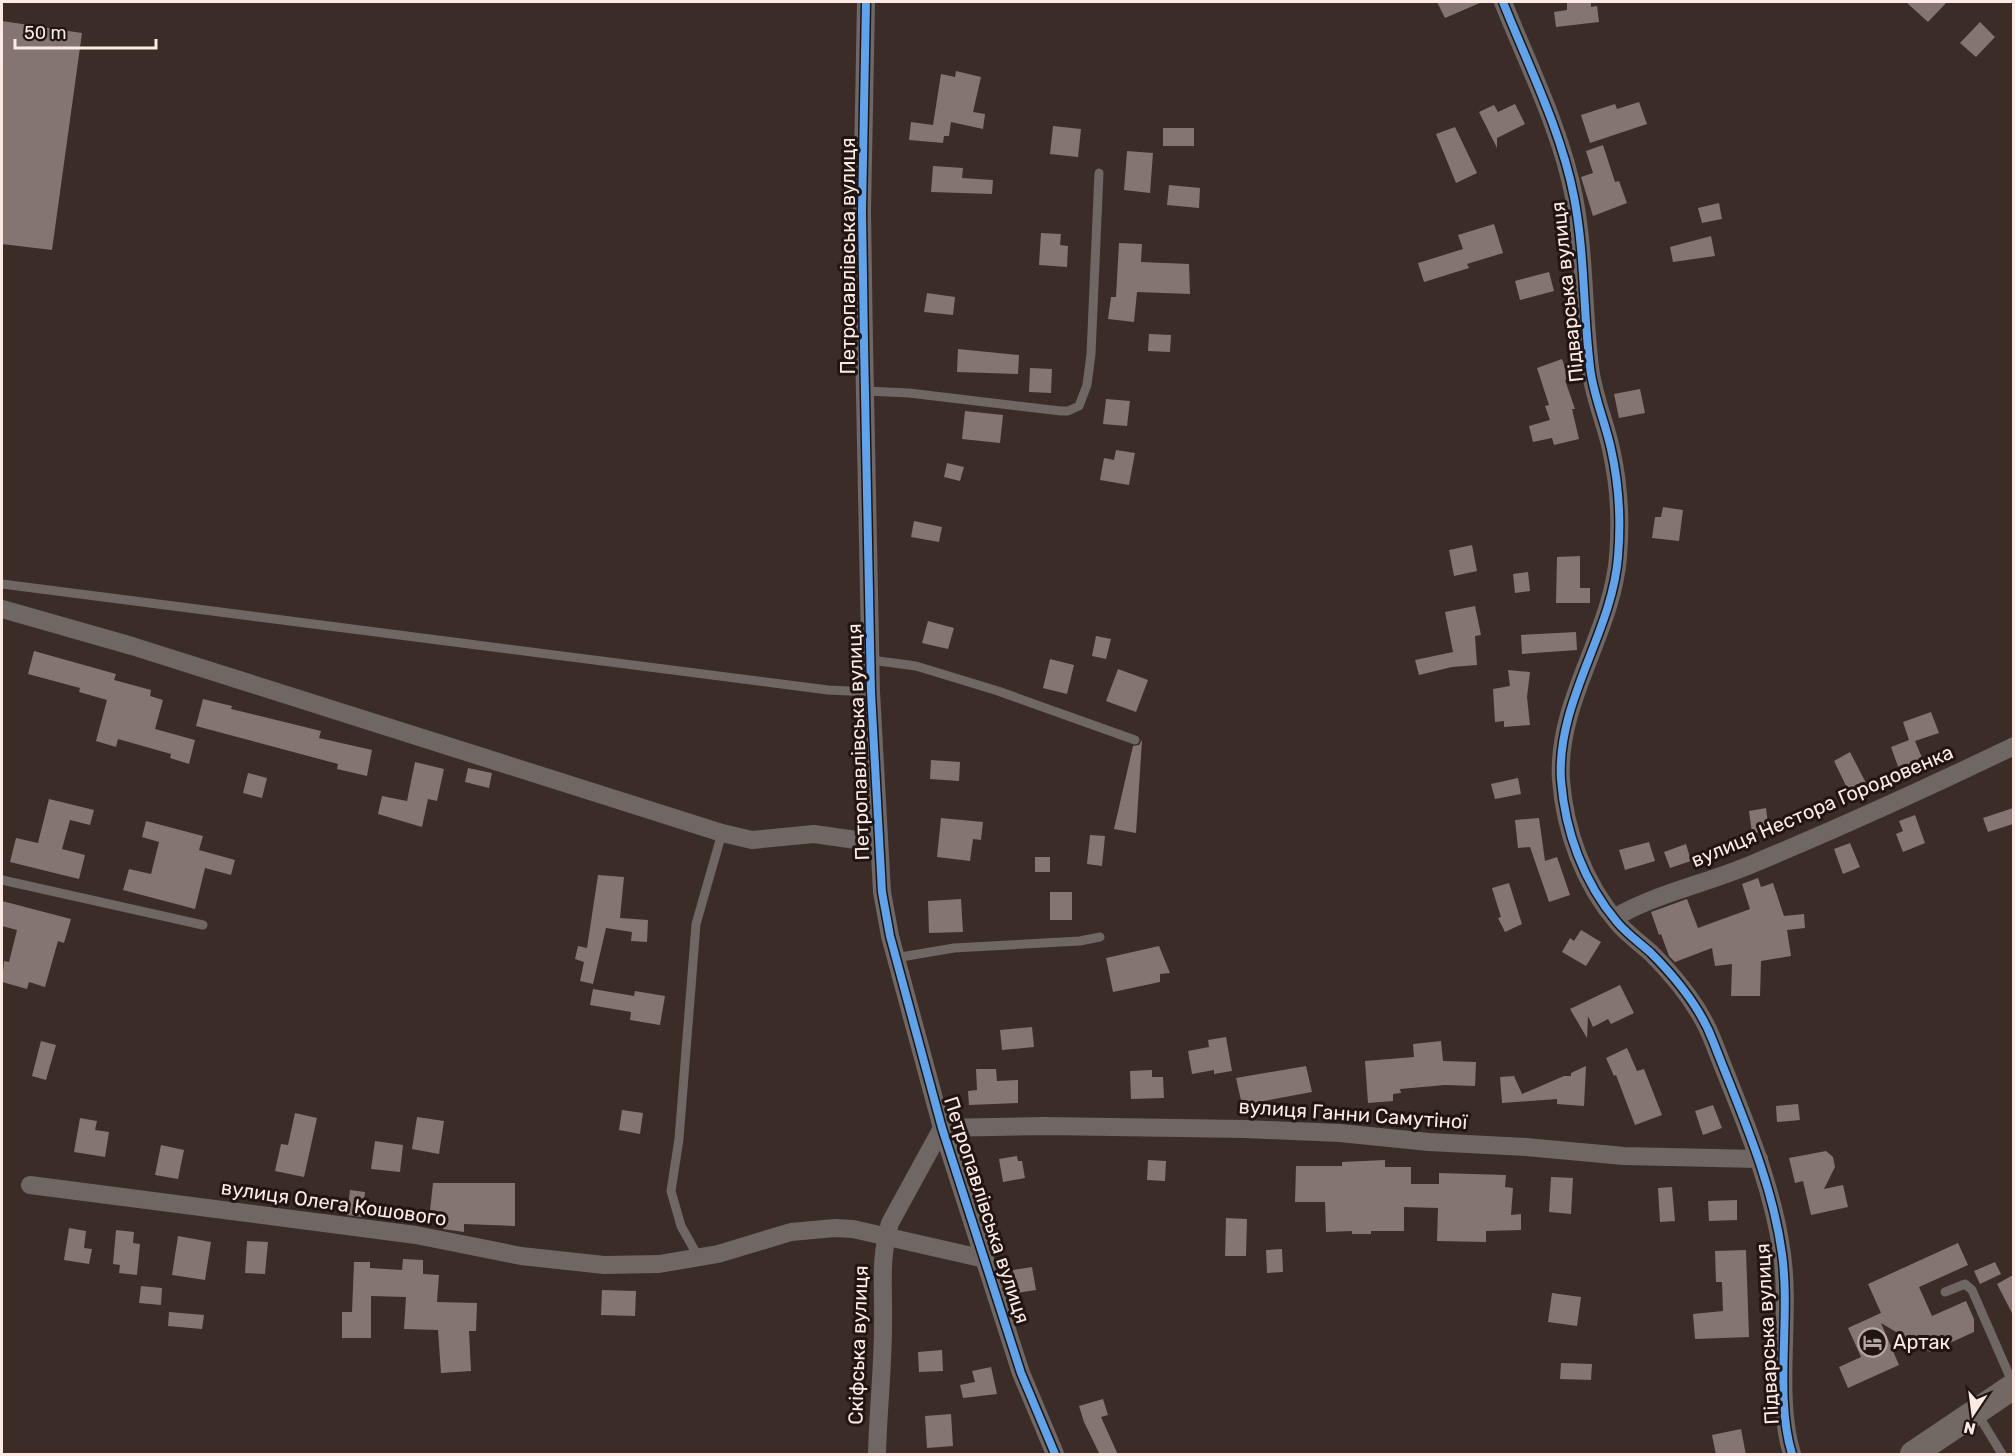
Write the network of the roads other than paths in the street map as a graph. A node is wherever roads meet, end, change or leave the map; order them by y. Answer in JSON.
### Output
{"nodes":[{"id":1,"x":866,"y":2,"type":"edge"},
{"id":2,"x":1503,"y":2,"type":"edge"},
{"id":3,"x":1099,"y":173,"type":"dead end"},
{"id":4,"x":865,"y":391,"type":"junction"},
{"id":5,"x":2,"y":584,"type":"edge"},
{"id":6,"x":2,"y":609,"type":"edge"},
{"id":7,"x":871,"y":660,"type":"junction"},
{"id":8,"x":871,"y":692,"type":"junction"},
{"id":9,"x":1135,"y":740,"type":"dead end"},
{"id":10,"x":2013,"y":746,"type":"edge"},
{"id":11,"x":722,"y":833,"type":"junction"},
{"id":12,"x":878,"y":843,"type":"junction"},
{"id":13,"x":2,"y":880,"type":"edge"},
{"id":14,"x":1614,"y":918,"type":"junction"},
{"id":15,"x":203,"y":925,"type":"dead end"},
{"id":16,"x":1100,"y":937,"type":"dead end"},
{"id":17,"x":895,"y":958,"type":"junction"},
{"id":18,"x":942,"y":1128,"type":"junction"},
{"id":19,"x":1759,"y":1159,"type":"junction"},
{"id":20,"x":30,"y":1185,"type":"dead end"},
{"id":21,"x":886,"y":1237,"type":"junction"},
{"id":22,"x":699,"y":1258,"type":"junction"},
{"id":23,"x":985,"y":1259,"type":"junction"},
{"id":24,"x":1945,"y":1292,"type":"dead end"},
{"id":25,"x":2013,"y":1386,"type":"edge"},
{"id":26,"x":1976,"y":1411,"type":"junction"},
{"id":27,"x":877,"y":1455,"type":"edge"},
{"id":28,"x":1055,"y":1455,"type":"edge"},
{"id":29,"x":1792,"y":1455,"type":"edge"},
{"id":30,"x":1913,"y":1455,"type":"edge"},
{"id":31,"x":2002,"y":1455,"type":"edge"}],
"edges":[{"from":1,"to":4,"type":"street","name":"Петропавлівська вулиця"},
{"from":2,"to":14,"type":"street","name":"Підварська вулиця"},
{"from":3,"to":4,"type":"lane"},
{"from":4,"to":7,"type":"street","name":"Петропавлівська вулиця"},
{"from":5,"to":8,"type":"lane"},
{"from":6,"to":11,"type":"street"},
{"from":7,"to":8,"type":"street","name":"Петропавлівська вулиця"},
{"from":7,"to":9,"type":"lane"},
{"from":8,"to":12,"type":"street","name":"Петропавлівська вулиця"},
{"from":10,"to":14,"type":"street","name":"вулиця Нестора Городовенка"},
{"from":11,"to":12,"type":"street"},
{"from":11,"to":22,"type":"lane"},
{"from":12,"to":17,"type":"street","name":"Петропавлівська вулиця"},
{"from":13,"to":15,"type":"lane"},
{"from":14,"to":19,"type":"street","name":"Підварська вулиця"},
{"from":16,"to":17,"type":"lane"},
{"from":17,"to":18,"type":"street","name":"Петропавлівська вулиця"},
{"from":18,"to":19,"type":"street","name":"вулиця Ганни Самутіної"},
{"from":18,"to":21,"type":"street","name":"Скіфська вулиця"},
{"from":18,"to":23,"type":"street","name":"Петропавлівська вулиця"},
{"from":19,"to":29,"type":"street","name":"Підварська вулиця"},
{"from":20,"to":22,"type":"street","name":"вулиця Олега Кошового"},
{"from":21,"to":22,"type":"street","name":"вулиця Олега Кошового"},
{"from":21,"to":23,"type":"street","name":"вулиця Олега Кошового"},
{"from":21,"to":27,"type":"street","name":"Скіфська вулиця"},
{"from":23,"to":28,"type":"street","name":"Петропавлівська вулиця"},
{"from":24,"to":25,"type":"lane"},
{"from":25,"to":26,"type":"main road"},
{"from":26,"to":30,"type":"main road"},
{"from":26,"to":31,"type":"lane"}]}
